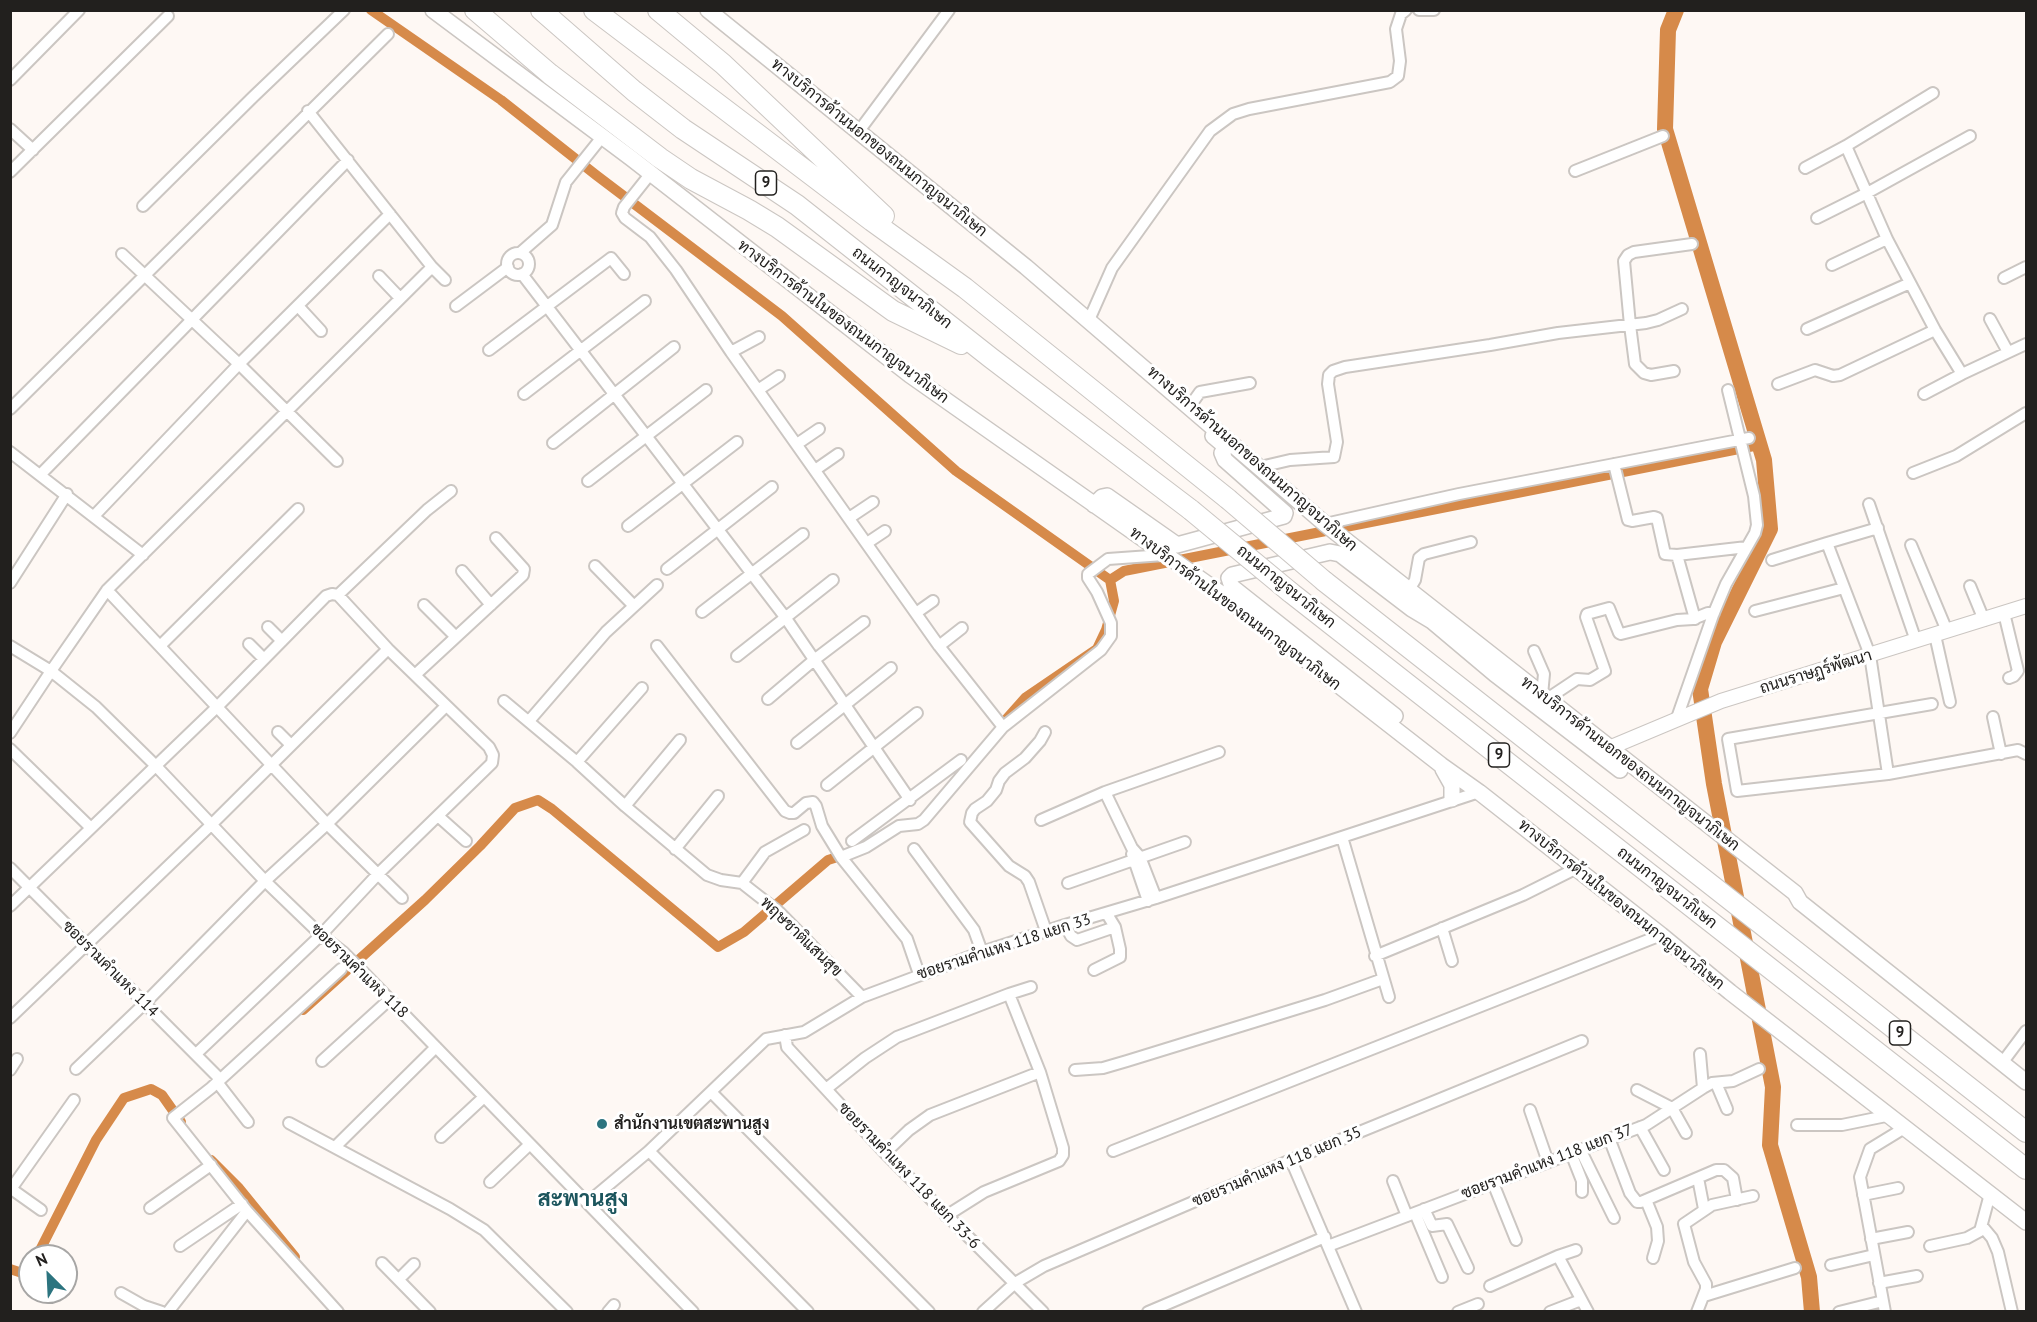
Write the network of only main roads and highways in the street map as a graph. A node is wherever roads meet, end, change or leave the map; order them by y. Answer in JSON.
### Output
{"nodes":[{"id":1,"x":433,"y":10,"type":"edge"},
{"id":2,"x":475,"y":10,"type":"edge"},
{"id":3,"x":541,"y":10,"type":"edge"},
{"id":4,"x":594,"y":10,"type":"edge"},
{"id":5,"x":658,"y":10,"type":"edge"},
{"id":6,"x":694,"y":10,"type":"edge"},
{"id":7,"x":708,"y":10,"type":"edge"},
{"id":8,"x":965,"y":288,"type":"junction"},
{"id":9,"x":991,"y":358,"type":"junction"},
{"id":10,"x":1226,"y":447,"type":"junction"},
{"id":11,"x":1094,"y":505,"type":"junction"},
{"id":12,"x":1322,"y":525,"type":"junction"},
{"id":13,"x":1348,"y":546,"type":"junction"},
{"id":14,"x":1432,"y":621,"type":"junction"},
{"id":15,"x":1441,"y":765,"type":"junction"},
{"id":16,"x":1479,"y":792,"type":"junction"},
{"id":17,"x":1452,"y":799,"type":"road end"},
{"id":18,"x":1683,"y":812,"type":"junction"},
{"id":19,"x":2026,"y":1082,"type":"edge"},
{"id":20,"x":2026,"y":1132,"type":"edge"},
{"id":21,"x":2026,"y":1169,"type":"edge"},
{"id":22,"x":2026,"y":1222,"type":"edge"}],
"edges":[{"from":1,"to":11,"type":"main road","name":"ทางบริการด้านในของถนนกาญจนาภิเษก"},
{"from":2,"to":9,"type":"highway"},
{"from":3,"to":9,"type":"highway","name":"ถนนกาญจนาภิเษก","number":"9"},
{"from":4,"to":8,"type":"highway","name":"ถนนกาญจนาภิเษก","number":"9"},
{"from":5,"to":8,"type":"highway"},
{"from":6,"to":10,"type":"main road"},
{"from":7,"to":12,"type":"main road","name":"ทางบริการด้านนอกของถนนกาญจนาภิเษก"},
{"from":8,"to":20,"type":"highway","name":"ถนนกาญจนาภิเษก","number":"9","bridge":true},
{"from":9,"to":21,"type":"highway","name":"ถนนกาญจนาภิเษก","number":"9","bridge":true},
{"from":10,"to":11,"type":"main road"},
{"from":10,"to":12,"type":"main road"},
{"from":11,"to":15,"type":"main road","name":"ทางบริการด้านในของถนนกาญจนาภิเษก"},
{"from":12,"to":13,"type":"main road","name":"ทางบริการด้านนอกของถนนกาญจนาภิเษก"},
{"from":13,"to":14,"type":"main road"},
{"from":13,"to":18,"type":"main road","name":"ทางบริการด้านนอกของถนนกาญจนาภิเษก"},
{"from":14,"to":16,"type":"main road"},
{"from":14,"to":18,"type":"main road"},
{"from":15,"to":16,"type":"main road","name":"ทางบริการด้านในของถนนกาญจนาภิเษก"},
{"from":15,"to":17,"type":"main road"},
{"from":16,"to":22,"type":"main road","name":"ทางบริการด้านในของถนนกาญจนาภิเษก"},
{"from":18,"to":19,"type":"main road","name":"ทางบริการด้านนอกของถนนกาญจนาภิเษก"}]}
